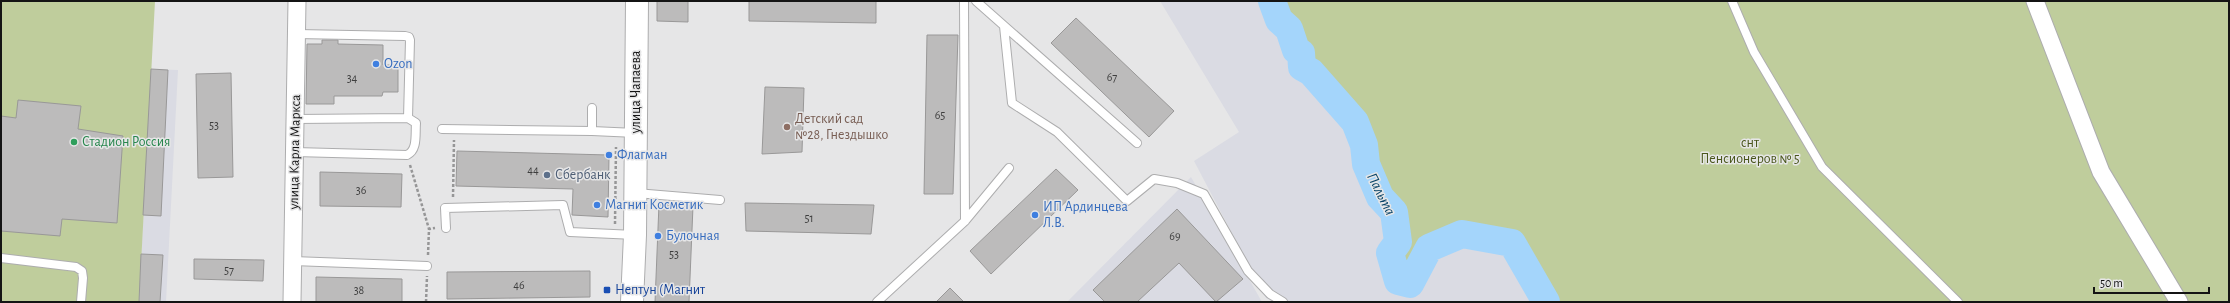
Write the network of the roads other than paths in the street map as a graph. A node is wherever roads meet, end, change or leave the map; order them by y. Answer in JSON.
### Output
{"nodes":[{"id":1,"x":297,"y":1,"type":"edge"},
{"id":2,"x":637,"y":1,"type":"edge"},
{"id":3,"x":964,"y":1,"type":"edge"},
{"id":4,"x":976,"y":1,"type":"edge"},
{"id":5,"x":1732,"y":1,"type":"edge"},
{"id":6,"x":2035,"y":1,"type":"edge"},
{"id":7,"x":1004,"y":26,"type":"junction"},
{"id":8,"x":296,"y":34,"type":"junction"},
{"id":9,"x":592,"y":108,"type":"dead end"},
{"id":10,"x":408,"y":118,"type":"junction"},
{"id":11,"x":296,"y":120,"type":"junction"},
{"id":12,"x":442,"y":129,"type":"dead end"},
{"id":13,"x":592,"y":131,"type":"junction"},
{"id":14,"x":626,"y":133,"type":"junction"},
{"id":15,"x":1137,"y":143,"type":"dead end"},
{"id":16,"x":295,"y":152,"type":"junction"},
{"id":17,"x":1009,"y":168,"type":"dead end"},
{"id":18,"x":636,"y":193,"type":"junction"},
{"id":19,"x":720,"y":200,"type":"dead end"},
{"id":20,"x":965,"y":221,"type":"junction"},
{"id":21,"x":446,"y":228,"type":"dead end"},
{"id":22,"x":625,"y":235,"type":"junction"},
{"id":23,"x":1,"y":258,"type":"edge"},
{"id":24,"x":292,"y":262,"type":"junction"},
{"id":25,"x":427,"y":266,"type":"dead end"},
{"id":26,"x":81,"y":302,"type":"edge"},
{"id":27,"x":292,"y":302,"type":"edge"},
{"id":28,"x":632,"y":302,"type":"edge"},
{"id":29,"x":877,"y":302,"type":"edge"},
{"id":30,"x":1283,"y":302,"type":"edge"},
{"id":31,"x":1958,"y":302,"type":"edge"},
{"id":32,"x":2178,"y":302,"type":"edge"}],
"edges":[{"from":1,"to":8,"type":"street","name":"улица Карла Маркса"},
{"from":2,"to":14,"type":"street","name":"улица Чапаева"},
{"from":3,"to":20,"type":"lane"},
{"from":4,"to":7,"type":"lane"},
{"from":5,"to":31,"type":"lane"},
{"from":6,"to":32,"type":"street"},
{"from":7,"to":15,"type":"lane"},
{"from":7,"to":30,"type":"lane"},
{"from":8,"to":10,"type":"lane"},
{"from":8,"to":11,"type":"street","name":"улица Карла Маркса"},
{"from":9,"to":13,"type":"lane"},
{"from":10,"to":11,"type":"lane"},
{"from":10,"to":16,"type":"lane"},
{"from":11,"to":16,"type":"street","name":"улица Карла Маркса"},
{"from":12,"to":13,"type":"lane"},
{"from":13,"to":14,"type":"lane"},
{"from":14,"to":18,"type":"street","name":"улица Чапаева"},
{"from":16,"to":24,"type":"street","name":"улица Карла Маркса"},
{"from":17,"to":20,"type":"lane"},
{"from":18,"to":19,"type":"lane"},
{"from":18,"to":22,"type":"street","name":"улица Чапаева"},
{"from":20,"to":29,"type":"lane"},
{"from":21,"to":22,"type":"lane"},
{"from":22,"to":28,"type":"street","name":"улица Чапаева"},
{"from":23,"to":26,"type":"lane"},
{"from":24,"to":25,"type":"lane"},
{"from":24,"to":27,"type":"street","name":"улица Карла Маркса"}]}
